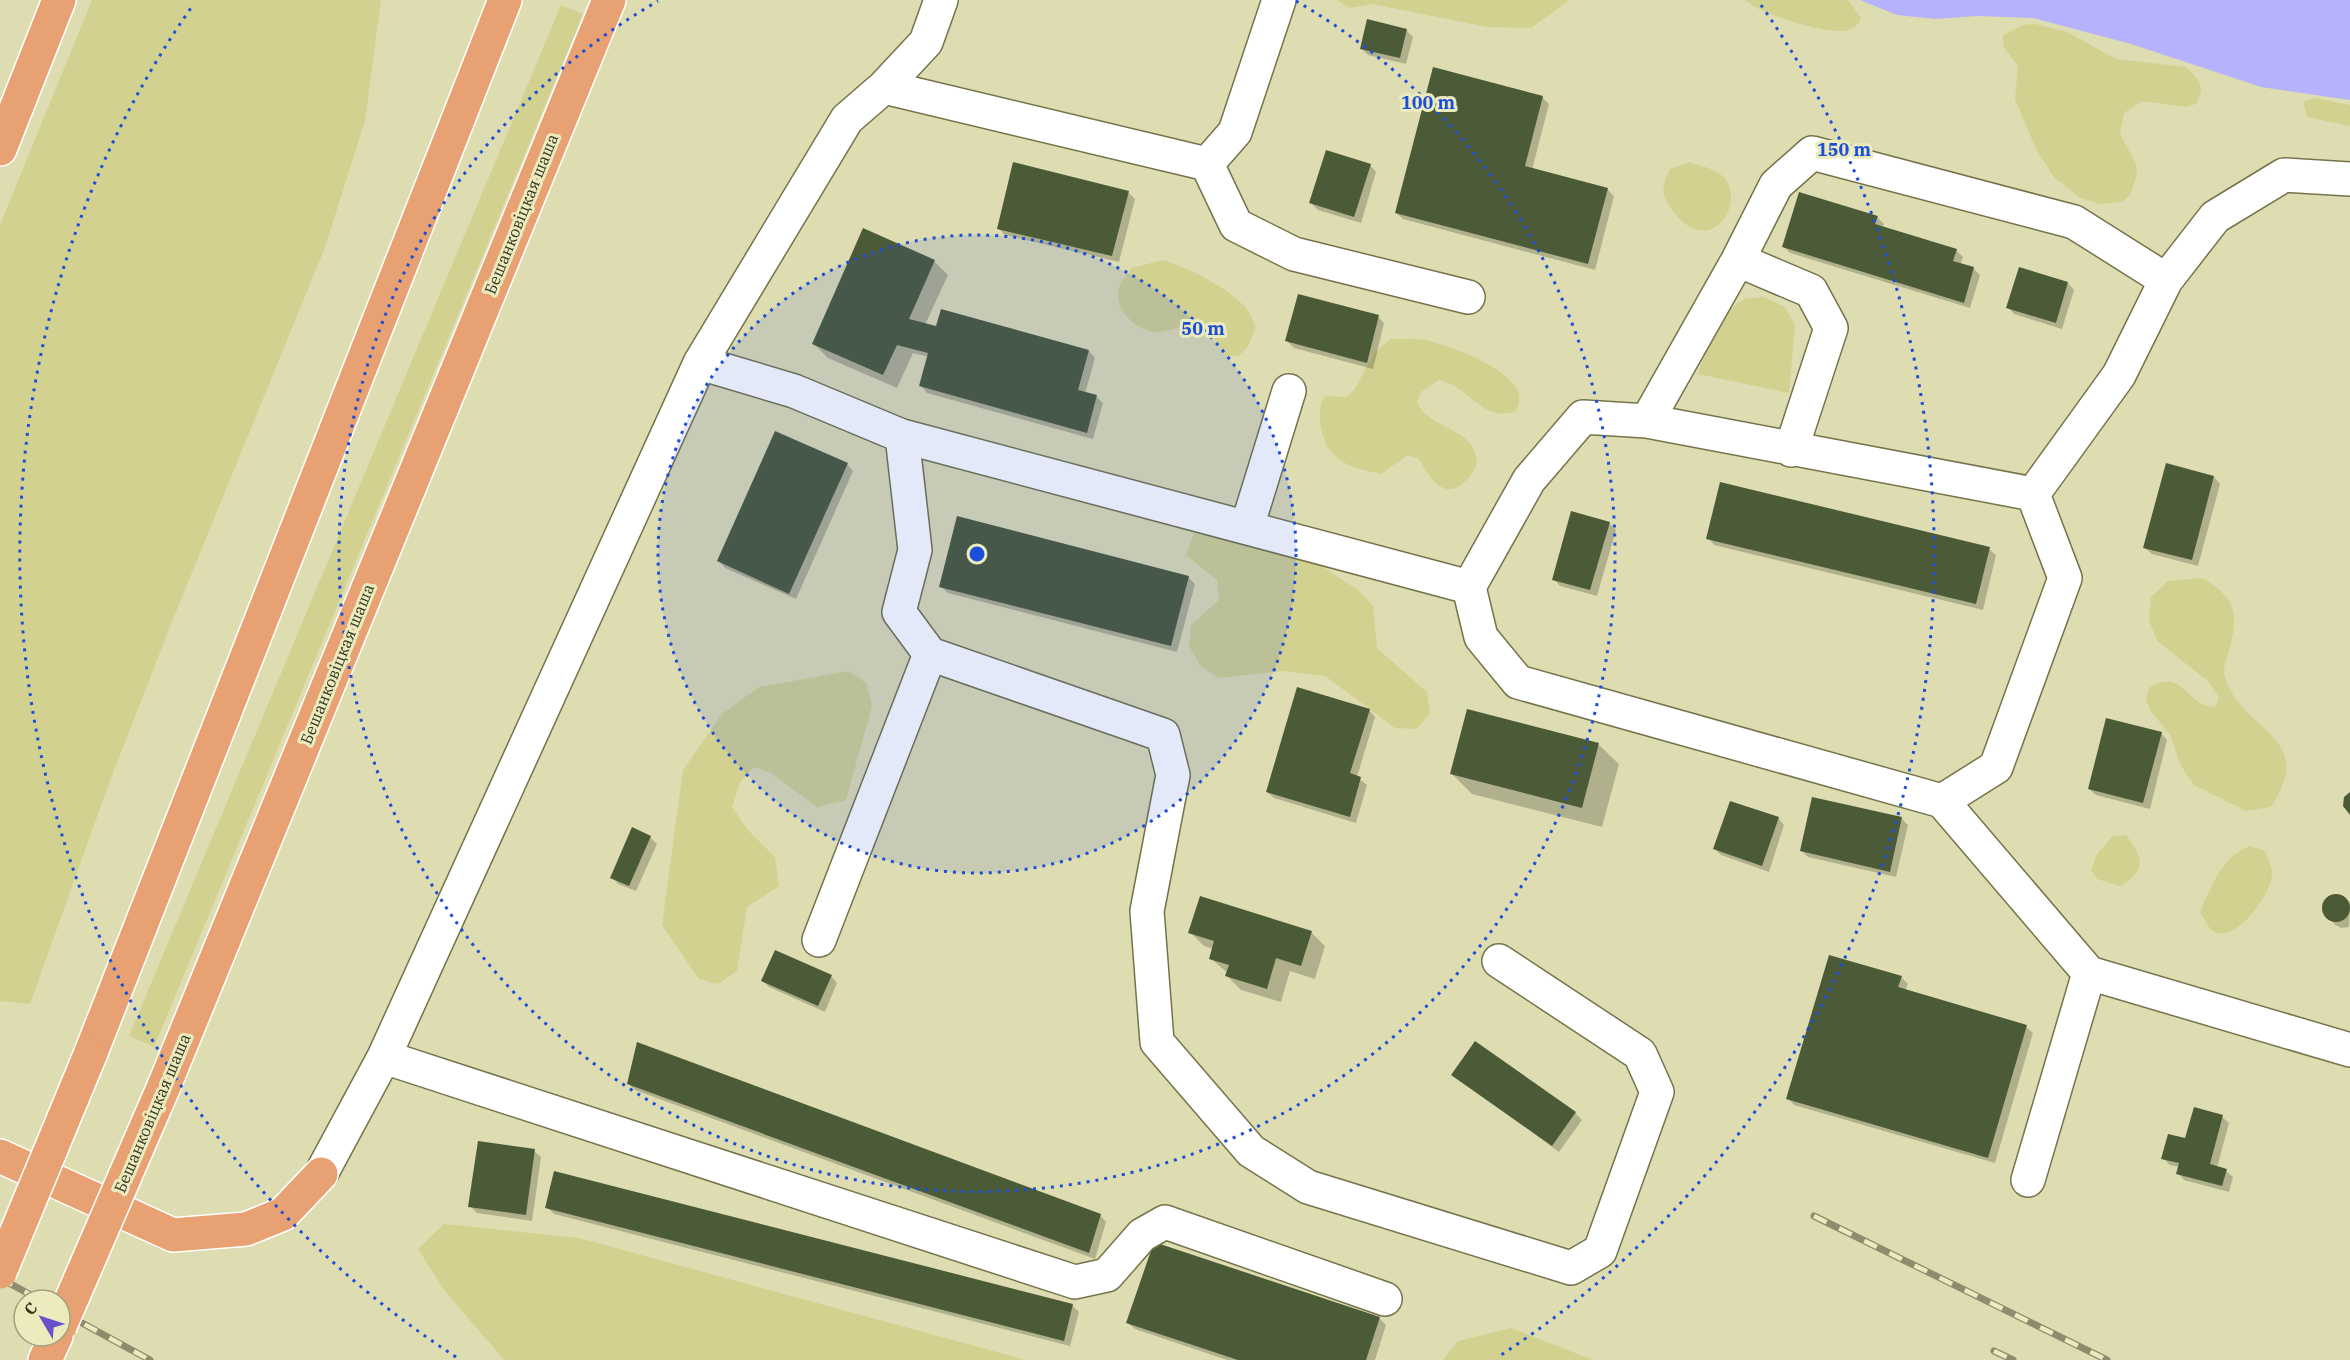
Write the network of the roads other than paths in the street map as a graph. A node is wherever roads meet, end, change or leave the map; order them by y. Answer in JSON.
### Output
{"nodes":[{"id":1,"x":59,"y":0,"type":"edge"},
{"id":2,"x":505,"y":0,"type":"edge"},
{"id":3,"x":609,"y":0,"type":"edge"},
{"id":4,"x":941,"y":0,"type":"edge"},
{"id":5,"x":1279,"y":0,"type":"edge"},
{"id":6,"x":884,"y":87,"type":"junction"},
{"id":7,"x":0,"y":149,"type":"edge"},
{"id":8,"x":1207,"y":164,"type":"junction"},
{"id":9,"x":2350,"y":179,"type":"edge"},
{"id":10,"x":1738,"y":260,"type":"junction"},
{"id":11,"x":2166,"y":280,"type":"junction"},
{"id":12,"x":1468,"y":297,"type":"dead end"},
{"id":13,"x":700,"y":363,"type":"junction"},
{"id":14,"x":1289,"y":391,"type":"dead end"},
{"id":15,"x":1647,"y":421,"type":"junction"},
{"id":16,"x":902,"y":436,"type":"junction"},
{"id":17,"x":1791,"y":450,"type":"junction"},
{"id":18,"x":2033,"y":494,"type":"junction"},
{"id":19,"x":1247,"y":527,"type":"junction"},
{"id":20,"x":1469,"y":587,"type":"junction"},
{"id":21,"x":930,"y":654,"type":"junction"},
{"id":22,"x":1942,"y":801,"type":"junction"},
{"id":23,"x":819,"y":940,"type":"dead end"},
{"id":24,"x":1499,"y":961,"type":"dead end"},
{"id":25,"x":2089,"y":973,"type":"junction"},
{"id":26,"x":2350,"y":1050,"type":"edge"},
{"id":27,"x":384,"y":1057,"type":"junction"},
{"id":28,"x":0,"y":1156,"type":"edge"},
{"id":29,"x":321,"y":1174,"type":"joint"},
{"id":30,"x":2028,"y":1179,"type":"dead end"},
{"id":31,"x":0,"y":1272,"type":"edge"},
{"id":32,"x":72,"y":1299,"type":"edge"},
{"id":33,"x":1385,"y":1299,"type":"dead end"}],
"edges":[{"from":1,"to":7,"type":"main road"},
{"from":2,"to":31,"type":"main road","bridge":true},
{"from":3,"to":32,"type":"main road","name":"Бешанковіцкая шаша","bridge":true},
{"from":4,"to":6,"type":"street"},
{"from":5,"to":8,"type":"street"},
{"from":6,"to":8,"type":"street"},
{"from":6,"to":13,"type":"street"},
{"from":8,"to":12,"type":"street"},
{"from":9,"to":11,"type":"street"},
{"from":10,"to":11,"type":"street"},
{"from":10,"to":15,"type":"street"},
{"from":10,"to":17,"type":"street"},
{"from":11,"to":18,"type":"street"},
{"from":13,"to":16,"type":"street"},
{"from":13,"to":27,"type":"street"},
{"from":14,"to":19,"type":"street"},
{"from":15,"to":17,"type":"street"},
{"from":15,"to":20,"type":"street"},
{"from":16,"to":19,"type":"street"},
{"from":16,"to":21,"type":"street"},
{"from":17,"to":18,"type":"street"},
{"from":18,"to":22,"type":"street"},
{"from":19,"to":20,"type":"street"},
{"from":20,"to":22,"type":"street"},
{"from":21,"to":23,"type":"street"},
{"from":21,"to":24,"type":"street"},
{"from":22,"to":25,"type":"street"},
{"from":25,"to":26,"type":"street"},
{"from":25,"to":30,"type":"street"},
{"from":27,"to":29,"type":"street"},
{"from":27,"to":33,"type":"street"},
{"from":28,"to":29,"type":"main road"}]}
